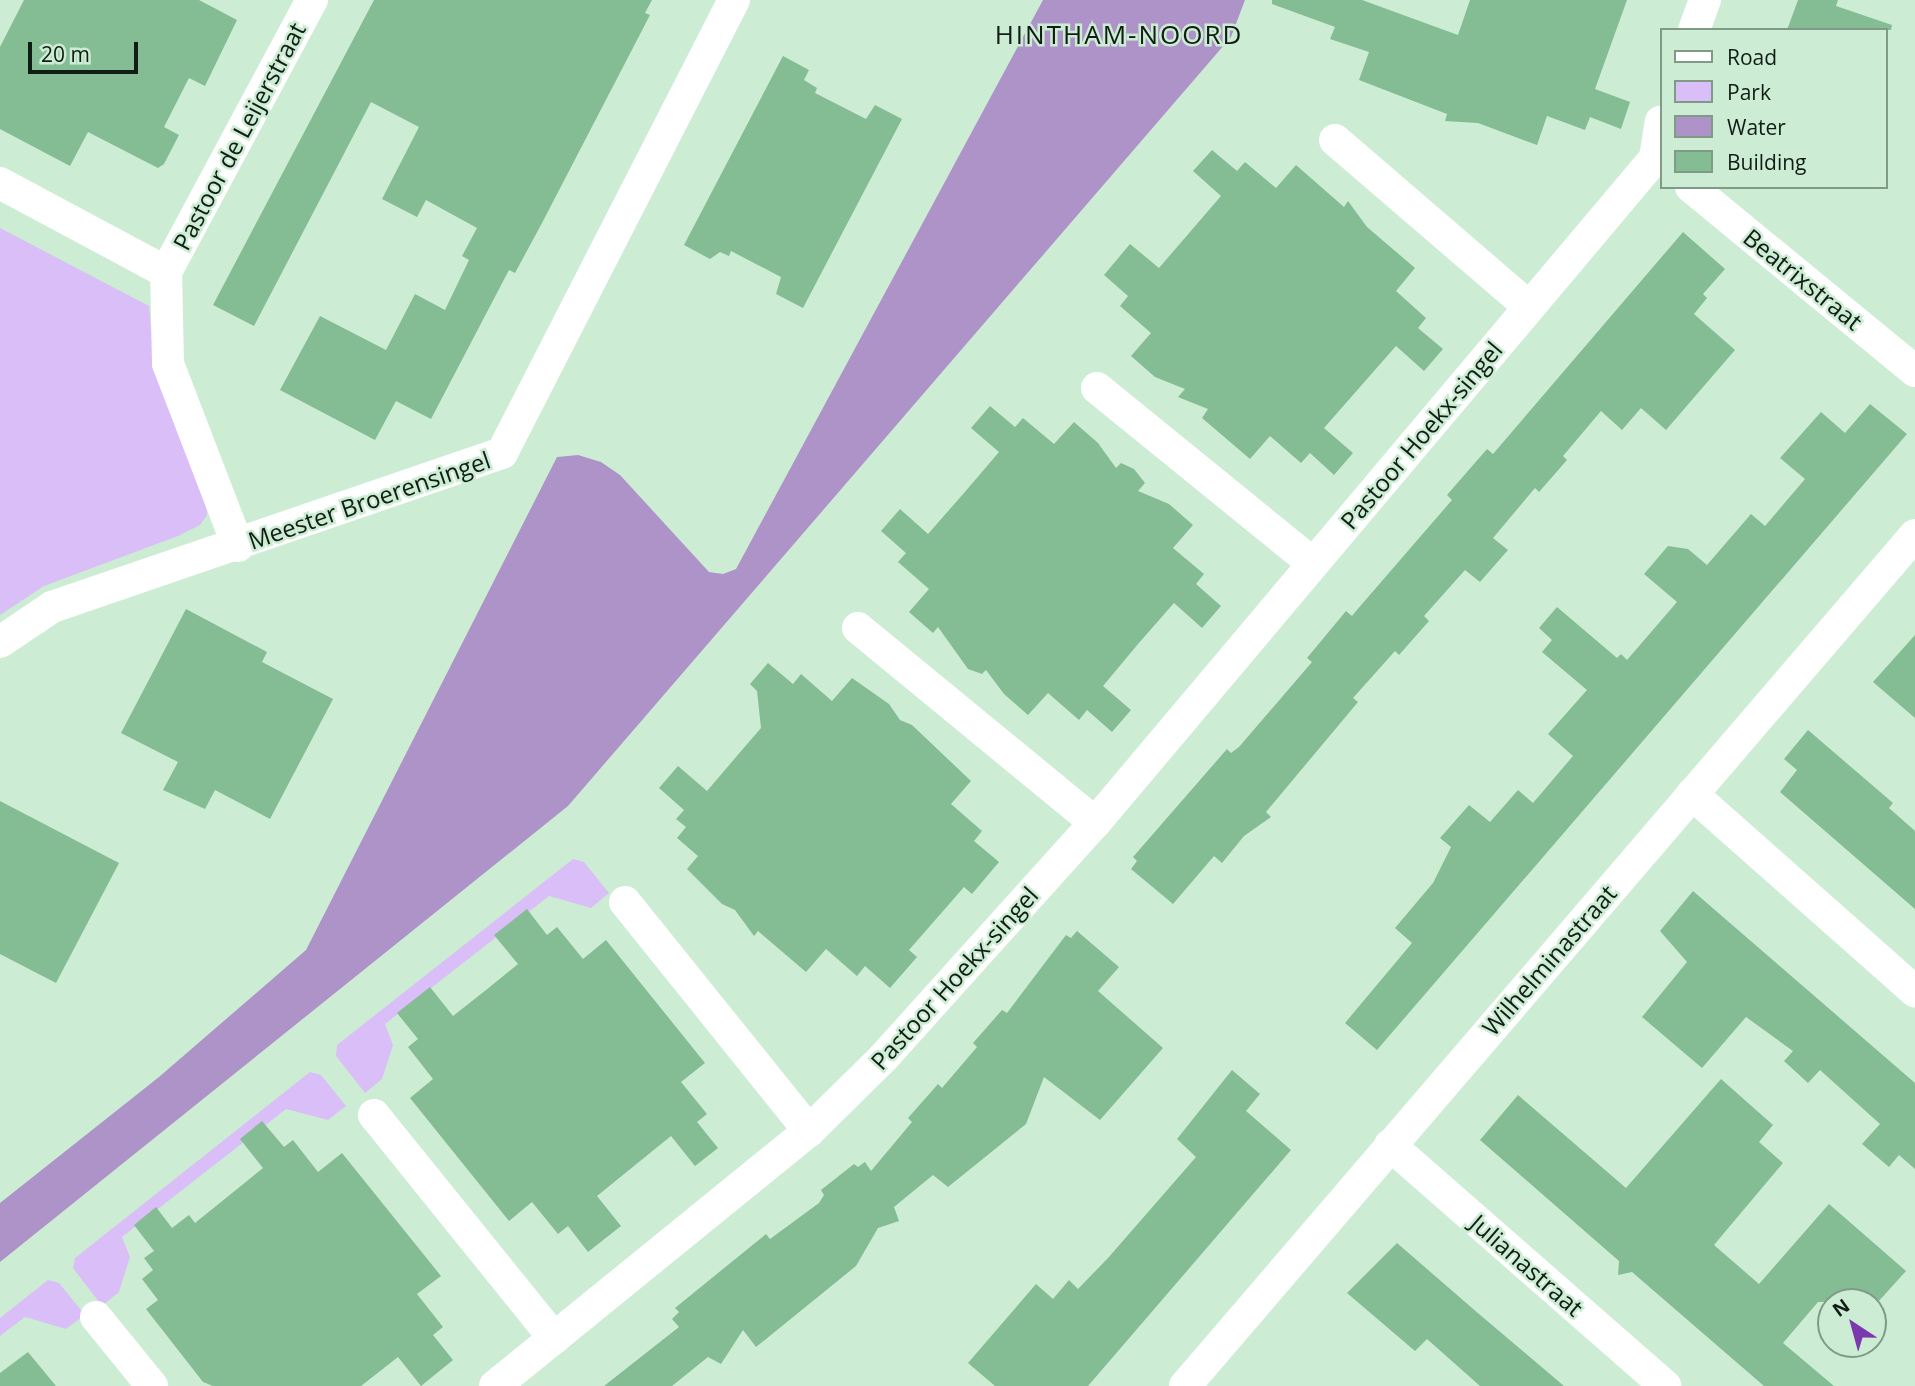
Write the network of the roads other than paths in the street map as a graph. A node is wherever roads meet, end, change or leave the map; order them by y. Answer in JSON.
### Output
{"nodes":[{"id":1,"x":312,"y":0,"type":"edge"},
{"id":2,"x":734,"y":0,"type":"edge"},
{"id":3,"x":1705,"y":0,"type":"edge"},
{"id":4,"x":1695,"y":28,"type":"edge"},
{"id":5,"x":1660,"y":134,"type":"edge"},
{"id":6,"x":1335,"y":140,"type":"dead end"},
{"id":7,"x":1658,"y":161,"type":"edge"},
{"id":8,"x":0,"y":183,"type":"edge"},
{"id":9,"x":1693,"y":189,"type":"edge"},
{"id":10,"x":166,"y":272,"type":"junction"},
{"id":11,"x":1529,"y":307,"type":"junction"},
{"id":12,"x":1915,"y":371,"type":"edge"},
{"id":13,"x":1097,"y":388,"type":"dead end"},
{"id":14,"x":1915,"y":535,"type":"edge"},
{"id":15,"x":238,"y":546,"type":"junction"},
{"id":16,"x":1312,"y":563,"type":"junction"},
{"id":17,"x":858,"y":628,"type":"dead end"},
{"id":18,"x":0,"y":642,"type":"edge"},
{"id":19,"x":1692,"y":794,"type":"junction"},
{"id":20,"x":1095,"y":823,"type":"junction"},
{"id":21,"x":625,"y":902,"type":"dead end"},
{"id":22,"x":1915,"y":990,"type":"edge"},
{"id":23,"x":374,"y":1115,"type":"dead end"},
{"id":24,"x":809,"y":1131,"type":"junction"},
{"id":25,"x":1390,"y":1145,"type":"junction"},
{"id":26,"x":96,"y":1317,"type":"dead end"},
{"id":27,"x":554,"y":1338,"type":"junction"},
{"id":28,"x":152,"y":1386,"type":"edge"},
{"id":29,"x":495,"y":1386,"type":"edge"},
{"id":30,"x":1185,"y":1386,"type":"edge"},
{"id":31,"x":1665,"y":1386,"type":"edge"}],
"edges":[{"from":1,"to":10,"type":"street","name":"Pastoor de Leijerstraat"},
{"from":2,"to":15,"type":"street","name":"Meester Broerensingel"},
{"from":3,"to":4,"type":"street"},
{"from":5,"to":7,"type":"street","name":"Pastoor Hoekx-singel"},
{"from":6,"to":11,"type":"street"},
{"from":7,"to":11,"type":"street","name":"Pastoor Hoekx-singel"},
{"from":8,"to":10,"type":"street"},
{"from":9,"to":12,"type":"street","name":"Beatrixstraat"},
{"from":10,"to":15,"type":"street"},
{"from":11,"to":16,"type":"street","name":"Pastoor Hoekx-singel"},
{"from":13,"to":16,"type":"street"},
{"from":14,"to":19,"type":"street","name":"Wilhelminastraat"},
{"from":15,"to":18,"type":"street","name":"Meester Broerensingel"},
{"from":16,"to":20,"type":"street","name":"Pastoor Hoekx-singel"},
{"from":17,"to":20,"type":"street"},
{"from":19,"to":22,"type":"street"},
{"from":19,"to":25,"type":"street","name":"Wilhelminastraat"},
{"from":20,"to":24,"type":"street","name":"Pastoor Hoekx-singel"},
{"from":21,"to":24,"type":"street"},
{"from":23,"to":27,"type":"street"},
{"from":24,"to":27,"type":"street","name":"Pastoor Hoekx-singel"},
{"from":25,"to":30,"type":"street","name":"Wilhelminastraat"},
{"from":25,"to":31,"type":"street","name":"Julianastraat"},
{"from":26,"to":28,"type":"street"},
{"from":27,"to":29,"type":"street","name":"Pastoor Hoekx-singel"}]}
